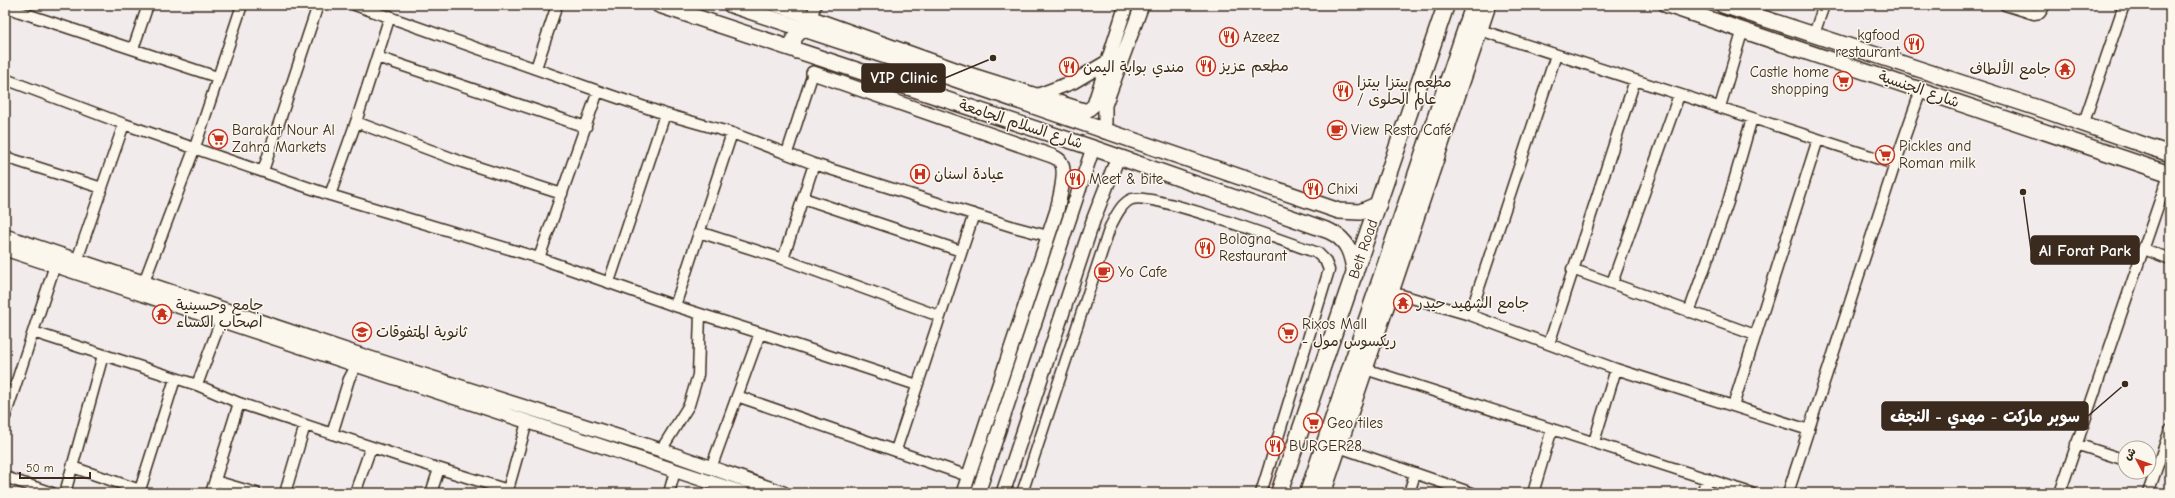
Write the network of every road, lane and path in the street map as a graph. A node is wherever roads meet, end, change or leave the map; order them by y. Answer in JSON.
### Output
{"nodes":[{"id":1,"x":148,"y":5,"type":"edge"},
{"id":2,"x":242,"y":5,"type":"edge"},
{"id":3,"x":318,"y":5,"type":"edge"},
{"id":4,"x":355,"y":5,"type":"edge"},
{"id":5,"x":557,"y":5,"type":"edge"},
{"id":6,"x":659,"y":5,"type":"edge"},
{"id":7,"x":731,"y":5,"type":"edge"},
{"id":8,"x":1126,"y":5,"type":"edge"},
{"id":9,"x":1142,"y":5,"type":"edge"},
{"id":10,"x":1446,"y":5,"type":"edge"},
{"id":11,"x":1474,"y":5,"type":"edge"},
{"id":12,"x":1488,"y":5,"type":"edge"},
{"id":13,"x":1668,"y":5,"type":"edge"},
{"id":14,"x":1723,"y":5,"type":"edge"},
{"id":15,"x":1824,"y":5,"type":"edge"},
{"id":16,"x":2005,"y":5,"type":"edge"},
{"id":17,"x":2045,"y":5,"type":"edge"},
{"id":18,"x":2124,"y":5,"type":"edge"},
{"id":19,"x":366,"y":6,"type":"edge"},
{"id":20,"x":5,"y":7,"type":"edge"},
{"id":21,"x":814,"y":11,"type":"edge"},
{"id":22,"x":773,"y":12,"type":"edge"},
{"id":23,"x":390,"y":16,"type":"junction"},
{"id":24,"x":1473,"y":28,"type":"junction"},
{"id":25,"x":1743,"y":29,"type":"junction"},
{"id":26,"x":803,"y":30,"type":"junction"},
{"id":27,"x":1814,"y":34,"type":"junction"},
{"id":28,"x":764,"y":39,"type":"junction"},
{"id":29,"x":133,"y":49,"type":"junction"},
{"id":30,"x":797,"y":51,"type":"junction"},
{"id":31,"x":1556,"y":55,"type":"junction"},
{"id":32,"x":377,"y":57,"type":"junction"},
{"id":33,"x":1108,"y":62,"type":"junction"},
{"id":34,"x":536,"y":68,"type":"junction"},
{"id":35,"x":813,"y":73,"type":"joint"},
{"id":36,"x":969,"y":74,"type":"junction"},
{"id":37,"x":218,"y":77,"type":"junction"},
{"id":38,"x":949,"y":77,"type":"junction"},
{"id":39,"x":5,"y":79,"type":"edge"},
{"id":40,"x":1635,"y":80,"type":"junction"},
{"id":41,"x":1921,"y":90,"type":"junction"},
{"id":42,"x":598,"y":91,"type":"junction"},
{"id":43,"x":1679,"y":94,"type":"junction"},
{"id":44,"x":1036,"y":96,"type":"junction"},
{"id":45,"x":1720,"y":107,"type":"junction"},
{"id":46,"x":2035,"y":107,"type":"junction"},
{"id":47,"x":1098,"y":111,"type":"junction"},
{"id":48,"x":665,"y":114,"type":"junction"},
{"id":49,"x":2056,"y":114,"type":"junction"},
{"id":50,"x":1752,"y":118,"type":"junction"},
{"id":51,"x":356,"y":122,"type":"junction"},
{"id":52,"x":124,"y":124,"type":"junction"},
{"id":53,"x":2083,"y":125,"type":"junction"},
{"id":54,"x":2026,"y":126,"type":"junction"},
{"id":55,"x":586,"y":127,"type":"junction"},
{"id":56,"x":1105,"y":132,"type":"junction"},
{"id":57,"x":732,"y":133,"type":"junction"},
{"id":58,"x":2049,"y":133,"type":"junction"},
{"id":59,"x":1818,"y":139,"type":"junction"},
{"id":60,"x":195,"y":147,"type":"junction"},
{"id":61,"x":1093,"y":148,"type":"junction"},
{"id":62,"x":787,"y":153,"type":"junction"},
{"id":63,"x":2170,"y":154,"type":"edge"},
{"id":64,"x":5,"y":157,"type":"edge"},
{"id":65,"x":1118,"y":157,"type":"junction"},
{"id":66,"x":814,"y":164,"type":"junction"},
{"id":67,"x":1895,"y":164,"type":"junction"},
{"id":68,"x":263,"y":171,"type":"junction"},
{"id":69,"x":2170,"y":174,"type":"edge"},
{"id":70,"x":102,"y":188,"type":"junction"},
{"id":71,"x":562,"y":194,"type":"junction"},
{"id":72,"x":330,"y":195,"type":"junction"},
{"id":73,"x":803,"y":198,"type":"junction"},
{"id":74,"x":1306,"y":199,"type":"junction"},
{"id":75,"x":1378,"y":204,"type":"junction"},
{"id":76,"x":974,"y":214,"type":"junction"},
{"id":77,"x":1300,"y":220,"type":"junction"},
{"id":78,"x":699,"y":232,"type":"junction"},
{"id":79,"x":5,"y":236,"type":"edge"},
{"id":80,"x":1048,"y":236,"type":"junction"},
{"id":81,"x":5,"y":249,"type":"edge"},
{"id":82,"x":2144,"y":249,"type":"junction"},
{"id":83,"x":1059,"y":250,"type":"junction"},
{"id":84,"x":962,"y":251,"type":"junction"},
{"id":85,"x":1081,"y":257,"type":"junction"},
{"id":86,"x":539,"y":258,"type":"junction"},
{"id":87,"x":783,"y":259,"type":"junction"},
{"id":88,"x":2170,"y":259,"type":"edge"},
{"id":89,"x":77,"y":260,"type":"junction"},
{"id":90,"x":55,"y":265,"type":"junction"},
{"id":91,"x":1572,"y":269,"type":"junction"},
{"id":92,"x":1355,"y":275,"type":"junction"},
{"id":93,"x":144,"y":282,"type":"junction"},
{"id":94,"x":609,"y":282,"type":"junction"},
{"id":95,"x":1612,"y":283,"type":"junction"},
{"id":96,"x":1384,"y":291,"type":"junction"},
{"id":97,"x":674,"y":306,"type":"junction"},
{"id":98,"x":1689,"y":312,"type":"junction"},
{"id":99,"x":700,"y":314,"type":"junction"},
{"id":100,"x":1470,"y":315,"type":"junction"},
{"id":101,"x":939,"y":316,"type":"junction"},
{"id":102,"x":221,"y":320,"type":"junction"},
{"id":103,"x":33,"y":332,"type":"junction"},
{"id":104,"x":760,"y":333,"type":"junction"},
{"id":105,"x":1755,"y":335,"type":"junction"},
{"id":106,"x":1549,"y":344,"type":"junction"},
{"id":107,"x":103,"y":355,"type":"junction"},
{"id":108,"x":356,"y":366,"type":"junction"},
{"id":109,"x":1359,"y":366,"type":"junction"},
{"id":110,"x":1616,"y":369,"type":"junction"},
{"id":111,"x":175,"y":379,"type":"junction"},
{"id":112,"x":197,"y":385,"type":"junction"},
{"id":113,"x":917,"y":385,"type":"junction"},
{"id":114,"x":9,"y":390,"type":"edge"},
{"id":115,"x":738,"y":396,"type":"junction"},
{"id":116,"x":239,"y":402,"type":"junction"},
{"id":117,"x":1733,"y":406,"type":"junction"},
{"id":118,"x":5,"y":417,"type":"edge"},
{"id":119,"x":527,"y":422,"type":"junction"},
{"id":120,"x":305,"y":425,"type":"junction"},
{"id":121,"x":1552,"y":429,"type":"junction"},
{"id":122,"x":1808,"y":430,"type":"junction"},
{"id":123,"x":2170,"y":430,"type":"edge"},
{"id":124,"x":332,"y":434,"type":"junction"},
{"id":125,"x":1594,"y":442,"type":"junction"},
{"id":126,"x":2076,"y":444,"type":"junction"},
{"id":127,"x":1332,"y":445,"type":"junction"},
{"id":128,"x":371,"y":447,"type":"junction"},
{"id":129,"x":661,"y":450,"type":"junction"},
{"id":130,"x":896,"y":450,"type":"junction"},
{"id":131,"x":2117,"y":457,"type":"edge"},
{"id":132,"x":2157,"y":458,"type":"edge"},
{"id":133,"x":72,"y":468,"type":"junction"},
{"id":134,"x":711,"y":468,"type":"junction"},
{"id":135,"x":439,"y":469,"type":"junction"},
{"id":136,"x":675,"y":471,"type":"junction"},
{"id":137,"x":1415,"y":474,"type":"junction"},
{"id":138,"x":968,"y":476,"type":"junction"},
{"id":139,"x":5,"y":477,"type":"edge"},
{"id":140,"x":1707,"y":478,"type":"junction"},
{"id":141,"x":2150,"y":480,"type":"edge"},
{"id":142,"x":215,"y":481,"type":"junction"},
{"id":143,"x":508,"y":491,"type":"edge"},
{"id":144,"x":139,"y":492,"type":"edge"},
{"id":145,"x":52,"y":493,"type":"edge"},
{"id":146,"x":65,"y":493,"type":"edge"},
{"id":147,"x":211,"y":493,"type":"edge"},
{"id":148,"x":256,"y":493,"type":"edge"},
{"id":149,"x":285,"y":493,"type":"edge"},
{"id":150,"x":355,"y":493,"type":"edge"},
{"id":151,"x":431,"y":493,"type":"edge"},
{"id":152,"x":668,"y":493,"type":"edge"},
{"id":153,"x":743,"y":493,"type":"edge"},
{"id":154,"x":783,"y":493,"type":"edge"},
{"id":155,"x":963,"y":493,"type":"edge"},
{"id":156,"x":978,"y":493,"type":"edge"},
{"id":157,"x":1003,"y":493,"type":"edge"},
{"id":158,"x":1022,"y":493,"type":"edge"},
{"id":159,"x":1261,"y":493,"type":"edge"},
{"id":160,"x":1280,"y":493,"type":"edge"},
{"id":161,"x":1308,"y":493,"type":"edge"},
{"id":162,"x":1323,"y":493,"type":"edge"},
{"id":163,"x":1409,"y":493,"type":"edge"},
{"id":164,"x":1472,"y":493,"type":"edge"},
{"id":165,"x":1532,"y":493,"type":"edge"},
{"id":166,"x":1702,"y":493,"type":"edge"},
{"id":167,"x":1751,"y":493,"type":"edge"},
{"id":168,"x":1788,"y":493,"type":"edge"},
{"id":169,"x":2060,"y":493,"type":"edge"},
{"id":170,"x":2148,"y":493,"type":"edge"}],
"edges":[{"from":1,"to":29,"type":"street"},
{"from":2,"to":37,"type":"street"},
{"from":3,"to":68,"type":"street"},
{"from":4,"to":19,"type":"street"},
{"from":5,"to":34,"type":"street"},
{"from":6,"to":28,"type":"main road","name":"شارع السلام الجامعة"},
{"from":7,"to":22,"type":"main road","name":"شارع السلام الجامعة"},
{"from":8,"to":33,"type":"street"},
{"from":9,"to":47,"type":"street"},
{"from":10,"to":75,"type":"main road","name":"Belt Road"},
{"from":11,"to":24,"type":"main road","name":"Belt Road"},
{"from":12,"to":24,"type":"main road"},
{"from":13,"to":25,"type":"main road","name":"شارع الجنسية"},
{"from":14,"to":27,"type":"main road","name":"شارع الجنسية"},
{"from":15,"to":27,"type":"street"},
{"from":16,"to":17,"type":"street"},
{"from":18,"to":53,"type":"street"},
{"from":19,"to":23,"type":"street"},
{"from":20,"to":29,"type":"street"},
{"from":21,"to":22,"type":"street"},
{"from":21,"to":26,"type":"main road"},
{"from":21,"to":36,"type":"street"},
{"from":22,"to":26,"type":"main road","name":"شارع السلام الجامعة"},
{"from":22,"to":28,"type":"main road"},
{"from":23,"to":32,"type":"street"},
{"from":23,"to":34,"type":"street"},
{"from":24,"to":31,"type":"street"},
{"from":24,"to":96,"type":"main road","name":"Belt Road"},
{"from":25,"to":41,"type":"main road","name":"شارع الجنسية"},
{"from":25,"to":45,"type":"street"},
{"from":26,"to":30,"type":"main road"},
{"from":26,"to":38,"type":"main road","name":"شارع السلام الجامعة"},
{"from":27,"to":46,"type":"main road","name":"شارع الجنسية"},
{"from":28,"to":30,"type":"main road","name":"شارع السلام الجامعة"},
{"from":29,"to":37,"type":"street"},
{"from":30,"to":61,"type":"main road","name":"شارع السلام الجامعة"},
{"from":31,"to":40,"type":"street"},
{"from":31,"to":100,"type":"street"},
{"from":32,"to":51,"type":"street"},
{"from":32,"to":55,"type":"street"},
{"from":33,"to":44,"type":"street"},
{"from":33,"to":47,"type":"street"},
{"from":34,"to":42,"type":"street"},
{"from":35,"to":62,"type":"street"},
{"from":35,"to":80,"type":"street"},
{"from":36,"to":38,"type":"main road"},
{"from":36,"to":44,"type":"street"},
{"from":37,"to":60,"type":"street"},
{"from":38,"to":56,"type":"main road","name":"شارع السلام الجامعة"},
{"from":39,"to":52,"type":"street"},
{"from":40,"to":43,"type":"street"},
{"from":40,"to":91,"type":"street"},
{"from":41,"to":54,"type":"main road","name":"شارع الجنسية"},
{"from":41,"to":67,"type":"street"},
{"from":42,"to":48,"type":"street"},
{"from":42,"to":55,"type":"street"},
{"from":43,"to":45,"type":"street"},
{"from":43,"to":95,"type":"street"},
{"from":44,"to":47,"type":"street"},
{"from":45,"to":50,"type":"street"},
{"from":46,"to":49,"type":"main road","name":"شارع الجنسية"},
{"from":46,"to":54,"type":"main road"},
{"from":47,"to":56,"type":"street"},
{"from":48,"to":57,"type":"street"},
{"from":48,"to":94,"type":"street"},
{"from":49,"to":53,"type":"main road","name":"شارع الجنسية"},
{"from":49,"to":58,"type":"main road"},
{"from":50,"to":59,"type":"street"},
{"from":50,"to":98,"type":"street"},
{"from":51,"to":71,"type":"street"},
{"from":51,"to":72,"type":"street"},
{"from":52,"to":60,"type":"street"},
{"from":52,"to":70,"type":"street"},
{"from":53,"to":63,"type":"main road","name":"شارع الجنسية"},
{"from":54,"to":58,"type":"main road","name":"شارع الجنسية"},
{"from":55,"to":71,"type":"street"},
{"from":56,"to":74,"type":"main road","name":"شارع السلام الجامعة"},
{"from":57,"to":62,"type":"street"},
{"from":57,"to":78,"type":"street"},
{"from":58,"to":69,"type":"main road","name":"شارع الجنسية"},
{"from":59,"to":67,"type":"street"},
{"from":59,"to":105,"type":"street"},
{"from":60,"to":68,"type":"street"},
{"from":60,"to":93,"type":"street"},
{"from":61,"to":65,"type":"main road","name":"شارع السلام الجامعة"},
{"from":61,"to":83,"type":"street"},
{"from":62,"to":66,"type":"street"},
{"from":64,"to":70,"type":"street"},
{"from":65,"to":77,"type":"main road","name":"شارع السلام الجامعة"},
{"from":65,"to":85,"type":"street"},
{"from":66,"to":73,"type":"street"},
{"from":66,"to":76,"type":"street"},
{"from":67,"to":122,"type":"street"},
{"from":68,"to":72,"type":"street"},
{"from":69,"to":82,"type":"street"},
{"from":70,"to":89,"type":"street"},
{"from":71,"to":86,"type":"street"},
{"from":72,"to":86,"type":"street"},
{"from":73,"to":84,"type":"street"},
{"from":73,"to":87,"type":"street"},
{"from":74,"to":75,"type":"main road","name":"شارع السلام الجامعة"},
{"from":74,"to":77,"type":"main road"},
{"from":75,"to":92,"type":"main road","name":"Belt Road"},
{"from":76,"to":80,"type":"street"},
{"from":76,"to":84,"type":"street"},
{"from":77,"to":92,"type":"main road","name":"شارع السلام الجامعة"},
{"from":78,"to":87,"type":"street"},
{"from":78,"to":97,"type":"street"},
{"from":79,"to":89,"type":"street"},
{"from":80,"to":138,"type":"street"},
{"from":81,"to":90,"type":"street"},
{"from":82,"to":88,"type":"street"},
{"from":82,"to":126,"type":"street"},
{"from":83,"to":85,"type":"street"},
{"from":83,"to":156,"type":"street"},
{"from":84,"to":101,"type":"street"},
{"from":85,"to":157,"type":"street"},
{"from":86,"to":94,"type":"street"},
{"from":87,"to":101,"type":"street"},
{"from":89,"to":93,"type":"street"},
{"from":90,"to":102,"type":"street"},
{"from":90,"to":103,"type":"street"},
{"from":91,"to":95,"type":"street"},
{"from":91,"to":106,"type":"street"},
{"from":92,"to":160,"type":"main road","name":"Belt Road"},
{"from":93,"to":129,"type":"street"},
{"from":94,"to":97,"type":"street"},
{"from":95,"to":98,"type":"street"},
{"from":96,"to":100,"type":"street"},
{"from":96,"to":109,"type":"main road","name":"Belt Road"},
{"from":97,"to":99,"type":"street"},
{"from":98,"to":105,"type":"street"},
{"from":99,"to":104,"type":"street"},
{"from":99,"to":129,"type":"street"},
{"from":100,"to":106,"type":"street"},
{"from":101,"to":113,"type":"street"},
{"from":102,"to":108,"type":"street"},
{"from":102,"to":112,"type":"street"},
{"from":103,"to":107,"type":"street"},
{"from":103,"to":114,"type":"street"},
{"from":104,"to":113,"type":"street"},
{"from":104,"to":115,"type":"street"},
{"from":105,"to":117,"type":"street"},
{"from":106,"to":110,"type":"street"},
{"from":107,"to":111,"type":"street"},
{"from":107,"to":133,"type":"street"},
{"from":108,"to":119,"type":"street"},
{"from":108,"to":124,"type":"street"},
{"from":109,"to":121,"type":"street"},
{"from":109,"to":127,"type":"main road","name":"Belt Road"},
{"from":110,"to":117,"type":"street"},
{"from":110,"to":125,"type":"street"},
{"from":111,"to":112,"type":"street"},
{"from":111,"to":144,"type":"street"},
{"from":112,"to":116,"type":"street"},
{"from":113,"to":130,"type":"street"},
{"from":114,"to":118,"type":"street"},
{"from":115,"to":130,"type":"street"},
{"from":115,"to":134,"type":"street"},
{"from":116,"to":120,"type":"street"},
{"from":116,"to":142,"type":"street"},
{"from":117,"to":122,"type":"street"},
{"from":119,"to":136,"type":"street"},
{"from":119,"to":143,"type":"street"},
{"from":120,"to":124,"type":"street"},
{"from":120,"to":149,"type":"street"},
{"from":121,"to":125,"type":"street"},
{"from":121,"to":165,"type":"street"},
{"from":122,"to":168,"type":"street"},
{"from":123,"to":132,"type":"street"},
{"from":124,"to":128,"type":"street"},
{"from":125,"to":140,"type":"street"},
{"from":126,"to":131,"type":"street"},
{"from":126,"to":169,"type":"street"},
{"from":127,"to":137,"type":"street"},
{"from":127,"to":161,"type":"main road","name":"Belt Road"},
{"from":127,"to":162,"type":"main road"},
{"from":128,"to":135,"type":"street"},
{"from":128,"to":150,"type":"street"},
{"from":129,"to":134,"type":"street"},
{"from":130,"to":138,"type":"street"},
{"from":133,"to":144,"type":"street"},
{"from":133,"to":146,"type":"street"},
{"from":134,"to":154,"type":"street"},
{"from":135,"to":143,"type":"street"},
{"from":135,"to":151,"type":"street"},
{"from":136,"to":152,"type":"street"},
{"from":136,"to":153,"type":"street"},
{"from":137,"to":163,"type":"street"},
{"from":137,"to":164,"type":"street"},
{"from":138,"to":155,"type":"street"},
{"from":139,"to":145,"type":"street"},
{"from":140,"to":166,"type":"street"},
{"from":140,"to":167,"type":"street"},
{"from":141,"to":170,"type":"street"},
{"from":142,"to":147,"type":"street"},
{"from":142,"to":148,"type":"street"},
{"from":158,"to":159,"type":"street"}]}
